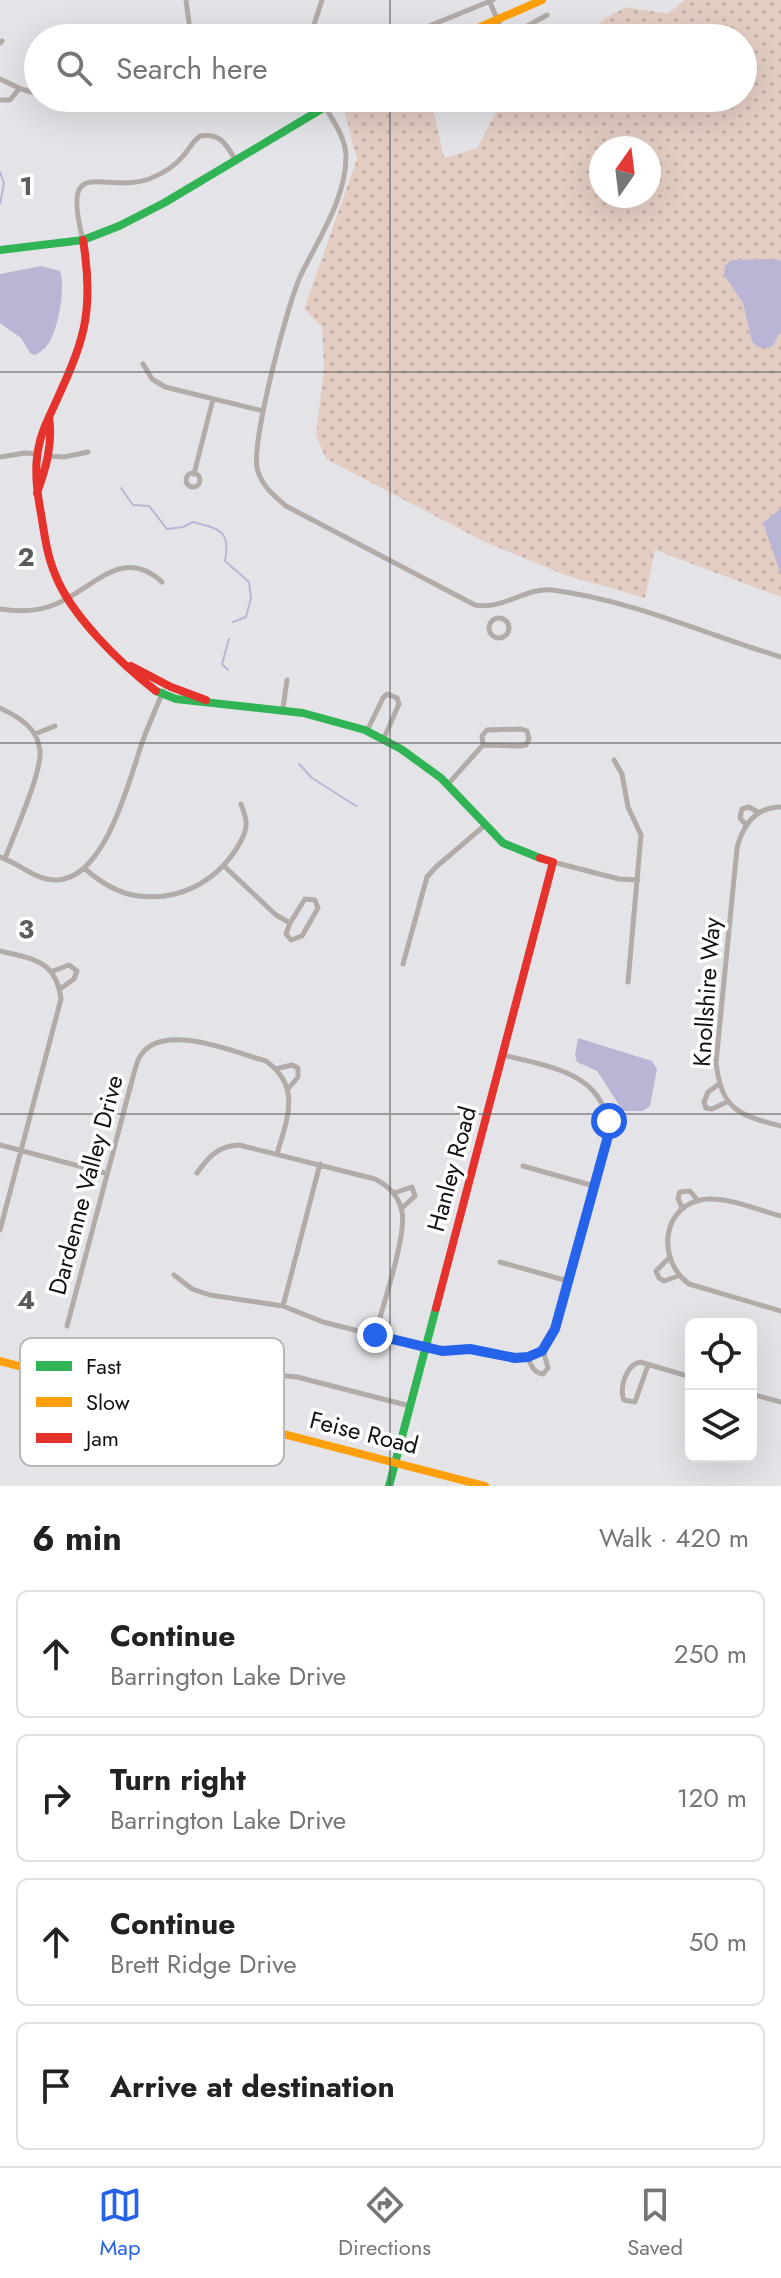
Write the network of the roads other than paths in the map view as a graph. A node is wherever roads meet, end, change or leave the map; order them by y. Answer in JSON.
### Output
{"nodes":[{"id":1,"x":186,"y":0,"type":"edge"},
{"id":2,"x":322,"y":0,"type":"edge"},
{"id":3,"x":491,"y":0,"type":"edge"},
{"id":4,"x":542,"y":0,"type":"edge"},
{"id":5,"x":547,"y":15,"type":"dead end"},
{"id":6,"x":497,"y":20,"type":"junction"},
{"id":7,"x":189,"y":24,"type":"edge"},
{"id":8,"x":315,"y":24,"type":"edge"},
{"id":9,"x":434,"y":24,"type":"edge"},
{"id":10,"x":488,"y":24,"type":"edge"},
{"id":11,"x":499,"y":24,"type":"edge"},
{"id":12,"x":531,"y":24,"type":"edge"},
{"id":13,"x":2,"y":80,"type":"edge"},
{"id":14,"x":0,"y":89,"type":"edge"},
{"id":15,"x":19,"y":89,"type":"junction"},
{"id":16,"x":24,"y":90,"type":"edge"},
{"id":17,"x":0,"y":100,"type":"edge"},
{"id":18,"x":311,"y":112,"type":"edge"},
{"id":19,"x":331,"y":112,"type":"edge"},
{"id":20,"x":236,"y":161,"type":"junction"},
{"id":21,"x":83,"y":240,"type":"junction"},
{"id":22,"x":0,"y":250,"type":"edge"},
{"id":23,"x":143,"y":364,"type":"dead end"},
{"id":24,"x":213,"y":399,"type":"junction"},
{"id":25,"x":263,"y":411,"type":"junction"},
{"id":26,"x":49,"y":417,"type":"junction"},
{"id":27,"x":88,"y":452,"type":"dead end"},
{"id":28,"x":37,"y":453,"type":"junction"},
{"id":29,"x":48,"y":456,"type":"junction"},
{"id":30,"x":0,"y":457,"type":"edge"},
{"id":31,"x":194,"y":474,"type":"dead end"},
{"id":32,"x":37,"y":493,"type":"junction"},
{"id":33,"x":162,"y":582,"type":"dead end"},
{"id":34,"x":69,"y":597,"type":"junction"},
{"id":35,"x":496,"y":606,"type":"junction"},
{"id":36,"x":0,"y":609,"type":"edge"},
{"id":37,"x":497,"y":617,"type":"junction"},
{"id":38,"x":781,"y":657,"type":"edge"},
{"id":39,"x":127,"y":664,"type":"junction"},
{"id":40,"x":287,"y":680,"type":"dead end"},
{"id":41,"x":166,"y":684,"type":"junction"},
{"id":42,"x":162,"y":695,"type":"junction"},
{"id":43,"x":208,"y":701,"type":"junction"},
{"id":44,"x":0,"y":708,"type":"edge"},
{"id":45,"x":283,"y":708,"type":"junction"},
{"id":46,"x":55,"y":726,"type":"dead end"},
{"id":47,"x":367,"y":731,"type":"junction"},
{"id":48,"x":35,"y":734,"type":"junction"},
{"id":49,"x":383,"y":739,"type":"junction"},
{"id":50,"x":483,"y":745,"type":"junction"},
{"id":51,"x":614,"y":760,"type":"dead end"},
{"id":52,"x":448,"y":784,"type":"junction"},
{"id":53,"x":241,"y":804,"type":"dead end"},
{"id":54,"x":781,"y":807,"type":"edge"},
{"id":55,"x":758,"y":812,"type":"junction"},
{"id":56,"x":485,"y":825,"type":"junction"},
{"id":57,"x":746,"y":825,"type":"junction"},
{"id":58,"x":2,"y":858,"type":"edge"},
{"id":59,"x":553,"y":862,"type":"junction"},
{"id":60,"x":224,"y":866,"type":"junction"},
{"id":61,"x":84,"y":868,"type":"junction"},
{"id":62,"x":638,"y":880,"type":"junction"},
{"id":63,"x":290,"y":923,"type":"junction"},
{"id":64,"x":0,"y":951,"type":"edge"},
{"id":65,"x":403,"y":964,"type":"dead end"},
{"id":66,"x":53,"y":971,"type":"junction"},
{"id":67,"x":628,"y":982,"type":"dead end"},
{"id":68,"x":60,"y":989,"type":"junction"},
{"id":69,"x":503,"y":1055,"type":"junction"},
{"id":70,"x":275,"y":1069,"type":"junction"},
{"id":71,"x":719,"y":1084,"type":"junction"},
{"id":72,"x":288,"y":1089,"type":"junction"},
{"id":73,"x":727,"y":1102,"type":"junction"},
{"id":74,"x":781,"y":1126,"type":"edge"},
{"id":75,"x":0,"y":1145,"type":"edge"},
{"id":76,"x":21,"y":1151,"type":"junction"},
{"id":77,"x":277,"y":1154,"type":"junction"},
{"id":78,"x":320,"y":1164,"type":"junction"},
{"id":79,"x":523,"y":1166,"type":"dead end"},
{"id":80,"x":105,"y":1173,"type":"junction"},
{"id":81,"x":197,"y":1173,"type":"dead end"},
{"id":82,"x":594,"y":1186,"type":"junction"},
{"id":83,"x":394,"y":1193,"type":"junction"},
{"id":84,"x":698,"y":1201,"type":"junction"},
{"id":85,"x":402,"y":1208,"type":"junction"},
{"id":86,"x":682,"y":1208,"type":"junction"},
{"id":87,"x":781,"y":1216,"type":"edge"},
{"id":88,"x":0,"y":1230,"type":"edge"},
{"id":89,"x":669,"y":1258,"type":"junction"},
{"id":90,"x":500,"y":1262,"type":"dead end"},
{"id":91,"x":174,"y":1275,"type":"dead end"},
{"id":92,"x":678,"y":1276,"type":"junction"},
{"id":93,"x":568,"y":1281,"type":"junction"},
{"id":94,"x":283,"y":1306,"type":"junction"},
{"id":95,"x":781,"y":1311,"type":"edge"},
{"id":96,"x":67,"y":1326,"type":"dead end"},
{"id":97,"x":375,"y":1335,"type":"junction"},
{"id":98,"x":426,"y":1348,"type":"junction"},
{"id":99,"x":543,"y":1349,"type":"junction"},
{"id":100,"x":528,"y":1357,"type":"junction"},
{"id":101,"x":0,"y":1361,"type":"edge"},
{"id":102,"x":648,"y":1365,"type":"junction"},
{"id":103,"x":20,"y":1366,"type":"edge"},
{"id":104,"x":685,"y":1375,"type":"edge"},
{"id":105,"x":284,"y":1376,"type":"edge"},
{"id":106,"x":757,"y":1396,"type":"edge"},
{"id":107,"x":781,"y":1402,"type":"edge"},
{"id":108,"x":410,"y":1406,"type":"junction"},
{"id":109,"x":284,"y":1433,"type":"edge"},
{"id":110,"x":395,"y":1461,"type":"junction"},
{"id":111,"x":389,"y":1486,"type":"edge"},
{"id":112,"x":485,"y":1486,"type":"edge"}],
"edges":[{"from":1,"to":7,"type":"street"},
{"from":2,"to":8,"type":"street"},
{"from":3,"to":6,"type":"street"},
{"from":3,"to":9,"type":"street"},
{"from":4,"to":6,"type":"street"},
{"from":5,"to":12,"type":"street"},
{"from":6,"to":10,"type":"street"},
{"from":6,"to":11,"type":"street"},
{"from":13,"to":14,"type":"street"},
{"from":13,"to":15,"type":"street"},
{"from":15,"to":16,"type":"street"},
{"from":15,"to":17,"type":"street"},
{"from":18,"to":20,"type":"street"},
{"from":19,"to":25,"type":"street"},
{"from":20,"to":21,"type":"street"},
{"from":20,"to":21,"type":"street"},
{"from":21,"to":22,"type":"street"},
{"from":21,"to":26,"type":"street"},
{"from":23,"to":24,"type":"street"},
{"from":24,"to":25,"type":"street"},
{"from":24,"to":31,"type":"street"},
{"from":25,"to":35,"type":"street"},
{"from":26,"to":28,"type":"street"},
{"from":26,"to":29,"type":"street"},
{"from":27,"to":29,"type":"street"},
{"from":28,"to":29,"type":"street"},
{"from":28,"to":30,"type":"street"},
{"from":28,"to":32,"type":"street"},
{"from":29,"to":32,"type":"street"},
{"from":32,"to":34,"type":"street"},
{"from":33,"to":34,"type":"street"},
{"from":34,"to":36,"type":"street"},
{"from":34,"to":39,"type":"street"},
{"from":35,"to":37,"type":"street"},
{"from":35,"to":38,"type":"street"},
{"from":37,"to":37,"type":"street"},
{"from":39,"to":41,"type":"street"},
{"from":39,"to":42,"type":"street"},
{"from":40,"to":45,"type":"street"},
{"from":41,"to":42,"type":"street"},
{"from":41,"to":43,"type":"street"},
{"from":42,"to":43,"type":"street"},
{"from":42,"to":61,"type":"street"},
{"from":43,"to":45,"type":"street"},
{"from":44,"to":48,"type":"street"},
{"from":45,"to":47,"type":"street"},
{"from":46,"to":48,"type":"street"},
{"from":47,"to":49,"type":"street"},
{"from":47,"to":49,"type":"street"},
{"from":48,"to":58,"type":"street"},
{"from":49,"to":52,"type":"street"},
{"from":50,"to":50,"type":"street"},
{"from":50,"to":52,"type":"street"},
{"from":51,"to":62,"type":"street"},
{"from":52,"to":56,"type":"street"},
{"from":53,"to":60,"type":"street"},
{"from":54,"to":55,"type":"street"},
{"from":55,"to":57,"type":"street","name":"Knollshire Way"},
{"from":55,"to":57,"type":"street","name":"Knollshire Way"},
{"from":56,"to":59,"type":"street"},
{"from":56,"to":65,"type":"street"},
{"from":57,"to":71,"type":"street","name":"Knollshire Way"},
{"from":58,"to":61,"type":"street"},
{"from":59,"to":62,"type":"street"},
{"from":59,"to":69,"type":"street","name":"Hanley Road"},
{"from":60,"to":61,"type":"street"},
{"from":60,"to":63,"type":"street"},
{"from":62,"to":67,"type":"street"},
{"from":63,"to":63,"type":"street"},
{"from":64,"to":66,"type":"street"},
{"from":66,"to":68,"type":"street"},
{"from":66,"to":68,"type":"street"},
{"from":68,"to":76,"type":"street"},
{"from":69,"to":82,"type":"street"},
{"from":69,"to":98,"type":"street","name":"Hanley Road"},
{"from":70,"to":72,"type":"street"},
{"from":70,"to":72,"type":"street","name":"Dardenne Valley Drive"},
{"from":70,"to":80,"type":"street","name":"Dardenne Valley Drive"},
{"from":71,"to":73,"type":"street","name":"Knollshire Way"},
{"from":71,"to":73,"type":"street"},
{"from":72,"to":77,"type":"street","name":"Dardenne Valley Drive"},
{"from":73,"to":74,"type":"street"},
{"from":75,"to":76,"type":"street"},
{"from":76,"to":80,"type":"street"},
{"from":76,"to":88,"type":"street"},
{"from":77,"to":78,"type":"street"},
{"from":77,"to":81,"type":"street"},
{"from":78,"to":83,"type":"street"},
{"from":78,"to":94,"type":"street"},
{"from":79,"to":82,"type":"street"},
{"from":80,"to":96,"type":"street","name":"Dardenne Valley Drive"},
{"from":82,"to":93,"type":"street"},
{"from":83,"to":85,"type":"street"},
{"from":83,"to":85,"type":"street"},
{"from":84,"to":86,"type":"street"},
{"from":84,"to":86,"type":"street"},
{"from":84,"to":87,"type":"street"},
{"from":85,"to":97,"type":"street"},
{"from":86,"to":89,"type":"street"},
{"from":89,"to":92,"type":"street"},
{"from":89,"to":92,"type":"street"},
{"from":90,"to":93,"type":"street"},
{"from":91,"to":94,"type":"street"},
{"from":92,"to":95,"type":"street"},
{"from":93,"to":99,"type":"street"},
{"from":94,"to":97,"type":"street"},
{"from":97,"to":98,"type":"street"},
{"from":98,"to":100,"type":"street"},
{"from":98,"to":108,"type":"street","name":"Hanley Road"},
{"from":99,"to":100,"type":"street"},
{"from":99,"to":100,"type":"street"},
{"from":101,"to":103,"type":"street","name":"Feise Road"},
{"from":102,"to":102,"type":"street"},
{"from":102,"to":104,"type":"street"},
{"from":105,"to":108,"type":"street"},
{"from":106,"to":107,"type":"street"},
{"from":108,"to":110,"type":"street","name":"Hanley Road"},
{"from":109,"to":110,"type":"street","name":"Feise Road"},
{"from":110,"to":111,"type":"street","name":"Hanley Road"},
{"from":110,"to":112,"type":"street","name":"Feise Road"}]}
